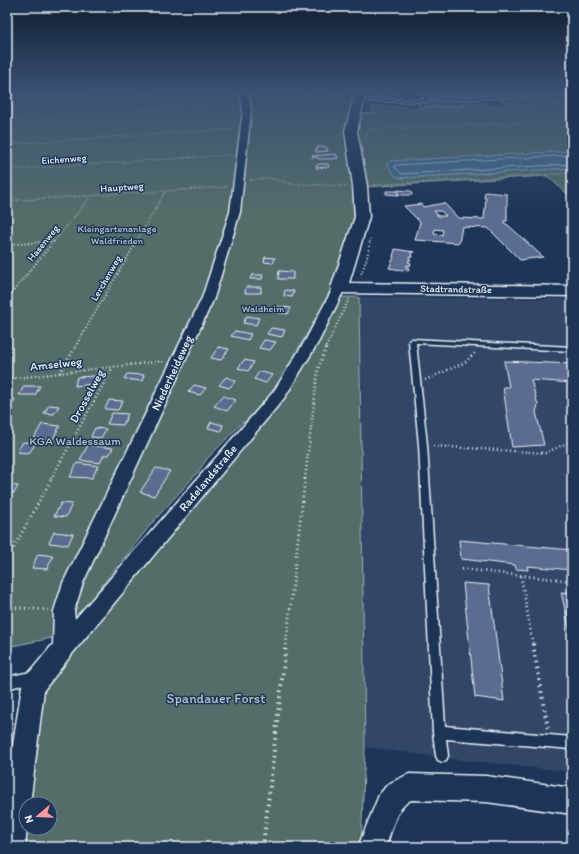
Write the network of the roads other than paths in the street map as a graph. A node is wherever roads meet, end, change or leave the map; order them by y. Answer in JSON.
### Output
{"nodes":[{"id":1,"x":244,"y":131,"type":"edge"},
{"id":2,"x":352,"y":131,"type":"edge"},
{"id":3,"x":347,"y":288,"type":"junction"},
{"id":4,"x":572,"y":291,"type":"edge"},
{"id":5,"x":572,"y":349,"type":"edge"},
{"id":6,"x":64,"y":647,"type":"junction"},
{"id":7,"x":42,"y":674,"type":"junction"},
{"id":8,"x":7,"y":683,"type":"edge"},
{"id":9,"x":439,"y":732,"type":"junction"},
{"id":10,"x":572,"y":743,"type":"edge"},
{"id":11,"x":442,"y":756,"type":"dead end"},
{"id":12,"x":572,"y":801,"type":"edge"},
{"id":13,"x":11,"y":847,"type":"edge"},
{"id":14,"x":372,"y":847,"type":"edge"}],
"edges":[{"from":1,"to":6,"type":"street","name":"Niederheideweg"},
{"from":2,"to":3,"type":"street","name":"Radelandstraße"},
{"from":3,"to":4,"type":"street","name":"Stadtrandstraße"},
{"from":3,"to":6,"type":"street","name":"Radelandstraße"},
{"from":5,"to":9,"type":"lane"},
{"from":6,"to":7,"type":"street","name":"Radelandstraße"},
{"from":7,"to":8,"type":"lane"},
{"from":7,"to":13,"type":"street","name":"Radelandstraße"},
{"from":9,"to":10,"type":"lane"},
{"from":9,"to":11,"type":"lane"},
{"from":12,"to":14,"type":"street"}]}
